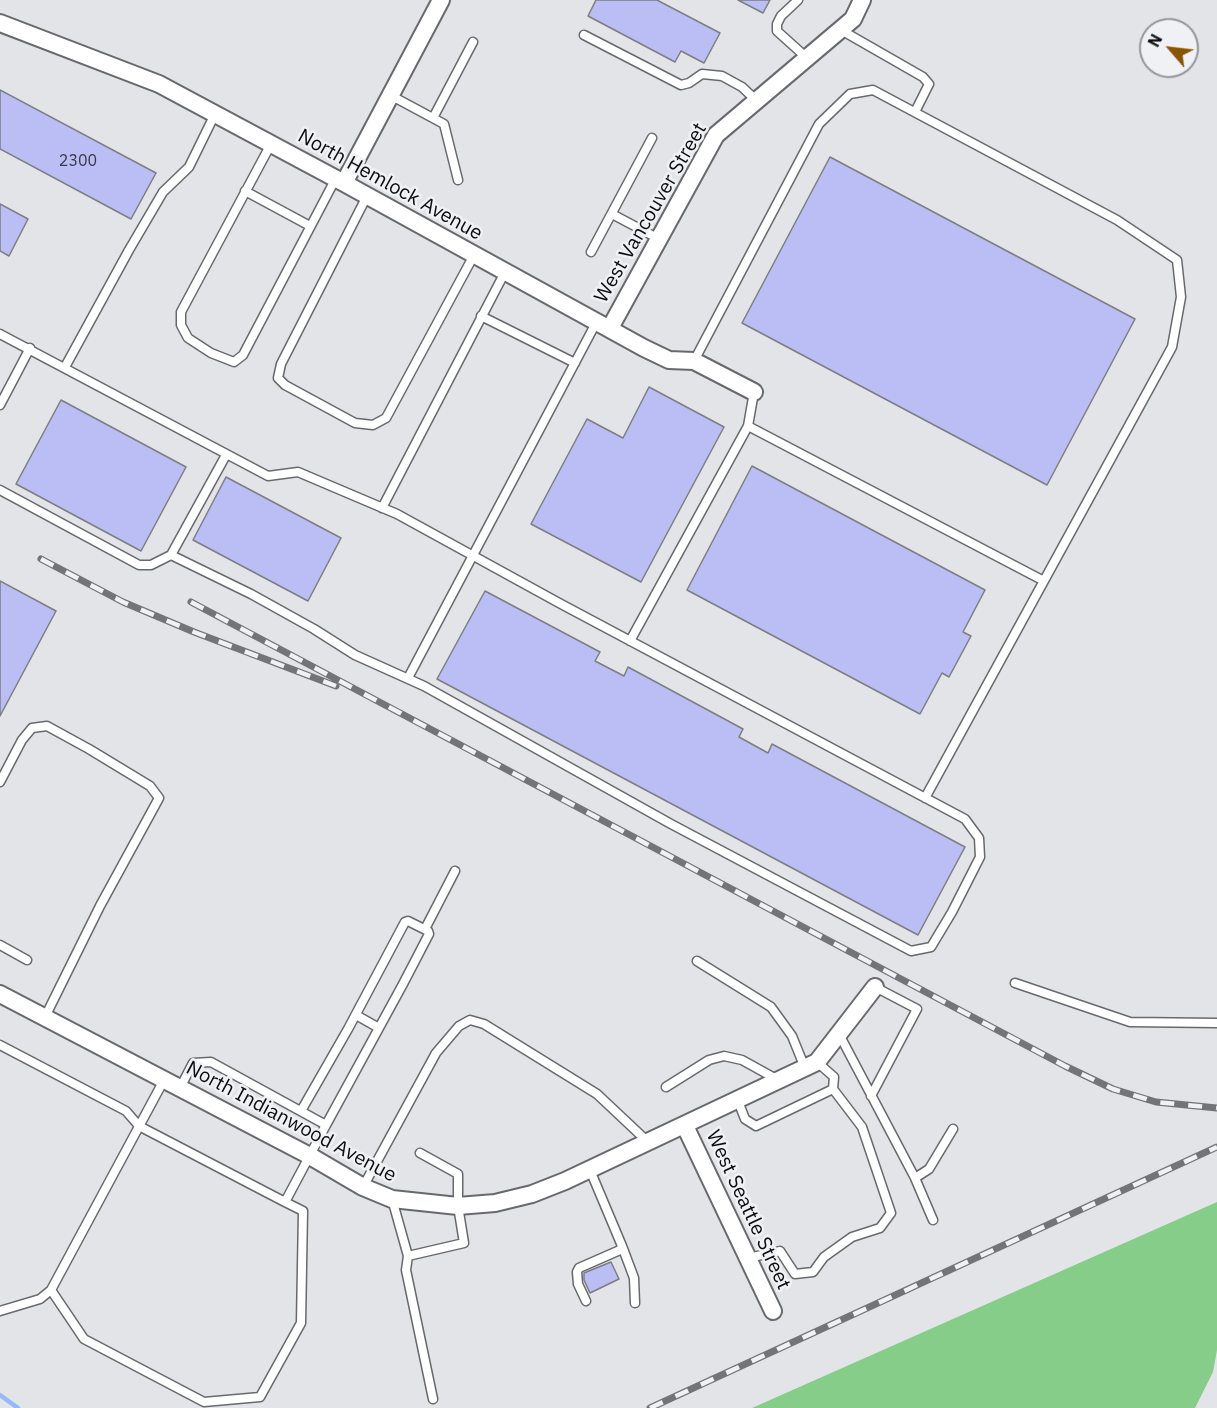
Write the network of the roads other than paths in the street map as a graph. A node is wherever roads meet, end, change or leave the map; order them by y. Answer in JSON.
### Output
{"nodes":[{"id":1,"x":441,"y":0,"type":"edge"},
{"id":2,"x":798,"y":0,"type":"edge"},
{"id":3,"x":862,"y":0,"type":"edge"},
{"id":4,"x":0,"y":23,"type":"edge"},
{"id":5,"x":841,"y":30,"type":"junction"},
{"id":6,"x":584,"y":35,"type":"dead end"},
{"id":7,"x":473,"y":42,"type":"dead end"},
{"id":8,"x":807,"y":58,"type":"junction"},
{"id":9,"x":390,"y":95,"type":"junction"},
{"id":10,"x":757,"y":101,"type":"junction"},
{"id":11,"x":915,"y":112,"type":"junction"},
{"id":12,"x":216,"y":114,"type":"junction"},
{"id":13,"x":434,"y":118,"type":"junction"},
{"id":14,"x":652,"y":138,"type":"dead end"},
{"id":15,"x":271,"y":144,"type":"junction"},
{"id":16,"x":458,"y":180,"type":"dead end"},
{"id":17,"x":340,"y":181,"type":"junction"},
{"id":18,"x":245,"y":191,"type":"junction"},
{"id":19,"x":367,"y":196,"type":"junction"},
{"id":20,"x":612,"y":214,"type":"junction"},
{"id":21,"x":310,"y":226,"type":"junction"},
{"id":22,"x":658,"y":239,"type":"junction"},
{"id":23,"x":591,"y":252,"type":"dead end"},
{"id":24,"x":474,"y":255,"type":"junction"},
{"id":25,"x":505,"y":272,"type":"junction"},
{"id":26,"x":481,"y":316,"type":"junction"},
{"id":27,"x":603,"y":324,"type":"junction"},
{"id":28,"x":0,"y":334,"type":"edge"},
{"id":29,"x":30,"y":348,"type":"junction"},
{"id":30,"x":693,"y":361,"type":"junction"},
{"id":31,"x":575,"y":363,"type":"junction"},
{"id":32,"x":65,"y":368,"type":"junction"},
{"id":33,"x":754,"y":392,"type":"joint"},
{"id":34,"x":0,"y":405,"type":"edge"},
{"id":35,"x":748,"y":426,"type":"junction"},
{"id":36,"x":226,"y":454,"type":"junction"},
{"id":37,"x":0,"y":490,"type":"edge"},
{"id":38,"x":382,"y":508,"type":"junction"},
{"id":39,"x":171,"y":555,"type":"junction"},
{"id":40,"x":472,"y":556,"type":"junction"},
{"id":41,"x":1044,"y":581,"type":"junction"},
{"id":42,"x":630,"y":641,"type":"junction"},
{"id":43,"x":408,"y":678,"type":"junction"},
{"id":44,"x":0,"y":782,"type":"edge"},
{"id":45,"x":925,"y":798,"type":"junction"},
{"id":46,"x":455,"y":871,"type":"dead end"},
{"id":47,"x":424,"y":929,"type":"junction"},
{"id":48,"x":0,"y":945,"type":"edge"},
{"id":49,"x":27,"y":960,"type":"dead end"},
{"id":50,"x":697,"y":960,"type":"dead end"},
{"id":51,"x":1016,"y":983,"type":"dead end"},
{"id":52,"x":875,"y":987,"type":"joint"},
{"id":53,"x":0,"y":994,"type":"edge"},
{"id":54,"x":356,"y":1015,"type":"junction"},
{"id":55,"x":45,"y":1017,"type":"junction"},
{"id":56,"x":1217,"y":1023,"type":"edge"},
{"id":57,"x":379,"y":1028,"type":"junction"},
{"id":58,"x":839,"y":1034,"type":"junction"},
{"id":59,"x":0,"y":1045,"type":"edge"},
{"id":60,"x":811,"y":1065,"type":"junction"},
{"id":61,"x":164,"y":1080,"type":"junction"},
{"id":62,"x":780,"y":1081,"type":"junction"},
{"id":63,"x":666,"y":1087,"type":"dead end"},
{"id":64,"x":180,"y":1088,"type":"junction"},
{"id":65,"x":833,"y":1089,"type":"junction"},
{"id":66,"x":872,"y":1096,"type":"junction"},
{"id":67,"x":738,"y":1101,"type":"junction"},
{"id":68,"x":302,"y":1111,"type":"junction"},
{"id":69,"x":326,"y":1125,"type":"junction"},
{"id":70,"x":139,"y":1126,"type":"junction"},
{"id":71,"x":685,"y":1126,"type":"junction"},
{"id":72,"x":953,"y":1129,"type":"dead end"},
{"id":73,"x":648,"y":1142,"type":"junction"},
{"id":74,"x":420,"y":1153,"type":"dead end"},
{"id":75,"x":310,"y":1156,"type":"junction"},
{"id":76,"x":590,"y":1170,"type":"junction"},
{"id":77,"x":915,"y":1179,"type":"junction"},
{"id":78,"x":363,"y":1187,"type":"junction"},
{"id":79,"x":392,"y":1199,"type":"junction"},
{"id":80,"x":285,"y":1202,"type":"junction"},
{"id":81,"x":458,"y":1206,"type":"junction"},
{"id":82,"x":933,"y":1220,"type":"dead end"},
{"id":83,"x":622,"y":1246,"type":"junction"},
{"id":84,"x":408,"y":1256,"type":"junction"},
{"id":85,"x":748,"y":1258,"type":"junction"},
{"id":86,"x":51,"y":1290,"type":"junction"},
{"id":87,"x":586,"y":1301,"type":"dead end"},
{"id":88,"x":635,"y":1303,"type":"dead end"},
{"id":89,"x":0,"y":1311,"type":"edge"},
{"id":90,"x":773,"y":1311,"type":"dead end"},
{"id":91,"x":433,"y":1399,"type":"dead end"}],
"edges":[{"from":1,"to":9,"type":"street"},
{"from":2,"to":8,"type":"lane"},
{"from":3,"to":5,"type":"street","name":"West Vancouver Street"},
{"from":4,"to":12,"type":"street","name":"North Hemlock Avenue"},
{"from":5,"to":8,"type":"street","name":"West Vancouver Street"},
{"from":5,"to":11,"type":"lane"},
{"from":6,"to":10,"type":"lane"},
{"from":7,"to":13,"type":"lane"},
{"from":8,"to":10,"type":"street","name":"West Vancouver Street"},
{"from":9,"to":13,"type":"lane"},
{"from":9,"to":17,"type":"street"},
{"from":10,"to":22,"type":"street","name":"West Vancouver Street"},
{"from":11,"to":30,"type":"lane"},
{"from":11,"to":41,"type":"lane"},
{"from":12,"to":15,"type":"street","name":"North Hemlock Avenue"},
{"from":12,"to":32,"type":"lane"},
{"from":13,"to":16,"type":"lane"},
{"from":14,"to":20,"type":"lane"},
{"from":15,"to":17,"type":"street","name":"North Hemlock Avenue"},
{"from":15,"to":18,"type":"lane"},
{"from":17,"to":19,"type":"street","name":"North Hemlock Avenue"},
{"from":17,"to":21,"type":"lane"},
{"from":18,"to":21,"type":"lane"},
{"from":18,"to":21,"type":"lane"},
{"from":19,"to":24,"type":"street","name":"North Hemlock Avenue"},
{"from":19,"to":24,"type":"lane"},
{"from":20,"to":22,"type":"lane"},
{"from":20,"to":23,"type":"lane"},
{"from":22,"to":27,"type":"street","name":"West Vancouver Street"},
{"from":24,"to":25,"type":"street","name":"North Hemlock Avenue"},
{"from":25,"to":26,"type":"lane"},
{"from":25,"to":27,"type":"street","name":"North Hemlock Avenue"},
{"from":26,"to":31,"type":"lane"},
{"from":26,"to":38,"type":"lane"},
{"from":27,"to":30,"type":"street","name":"North Hemlock Avenue"},
{"from":27,"to":31,"type":"lane"},
{"from":28,"to":29,"type":"lane"},
{"from":29,"to":32,"type":"lane"},
{"from":29,"to":34,"type":"lane"},
{"from":30,"to":33,"type":"street","name":"North Hemlock Avenue"},
{"from":31,"to":40,"type":"lane"},
{"from":32,"to":36,"type":"lane"},
{"from":33,"to":35,"type":"lane"},
{"from":35,"to":41,"type":"lane"},
{"from":35,"to":42,"type":"lane"},
{"from":36,"to":38,"type":"lane"},
{"from":36,"to":39,"type":"lane"},
{"from":37,"to":39,"type":"lane"},
{"from":38,"to":40,"type":"lane"},
{"from":39,"to":43,"type":"lane"},
{"from":40,"to":42,"type":"lane"},
{"from":40,"to":43,"type":"lane"},
{"from":41,"to":45,"type":"lane"},
{"from":42,"to":45,"type":"lane"},
{"from":43,"to":45,"type":"lane"},
{"from":44,"to":55,"type":"lane"},
{"from":46,"to":47,"type":"lane"},
{"from":47,"to":54,"type":"lane"},
{"from":47,"to":57,"type":"lane"},
{"from":48,"to":49,"type":"lane"},
{"from":50,"to":60,"type":"lane"},
{"from":51,"to":56,"type":"lane"},
{"from":52,"to":58,"type":"street","name":"North Indianwood Avenue"},
{"from":52,"to":66,"type":"lane"},
{"from":53,"to":55,"type":"street","name":"North Indianwood Avenue"},
{"from":54,"to":57,"type":"lane"},
{"from":54,"to":68,"type":"lane"},
{"from":55,"to":61,"type":"street","name":"North Indianwood Avenue"},
{"from":57,"to":69,"type":"lane"},
{"from":58,"to":60,"type":"street","name":"North Indianwood Avenue"},
{"from":58,"to":66,"type":"lane"},
{"from":59,"to":70,"type":"lane"},
{"from":60,"to":62,"type":"street","name":"North Indianwood Avenue"},
{"from":60,"to":65,"type":"lane"},
{"from":61,"to":64,"type":"street","name":"North Indianwood Avenue"},
{"from":61,"to":70,"type":"lane"},
{"from":62,"to":63,"type":"lane"},
{"from":62,"to":67,"type":"street","name":"North Indianwood Avenue"},
{"from":64,"to":68,"type":"lane"},
{"from":64,"to":75,"type":"street","name":"North Indianwood Avenue"},
{"from":65,"to":67,"type":"lane"},
{"from":65,"to":85,"type":"lane"},
{"from":66,"to":77,"type":"lane"},
{"from":67,"to":71,"type":"street","name":"North Indianwood Avenue"},
{"from":68,"to":69,"type":"lane"},
{"from":69,"to":75,"type":"lane"},
{"from":70,"to":80,"type":"lane"},
{"from":70,"to":86,"type":"lane"},
{"from":71,"to":73,"type":"street","name":"North Indianwood Avenue"},
{"from":71,"to":85,"type":"street","name":"West Seattle Street"},
{"from":72,"to":77,"type":"lane"},
{"from":73,"to":76,"type":"street","name":"North Indianwood Avenue"},
{"from":73,"to":78,"type":"lane"},
{"from":74,"to":81,"type":"lane"},
{"from":75,"to":78,"type":"street","name":"North Indianwood Avenue"},
{"from":75,"to":80,"type":"lane"},
{"from":76,"to":81,"type":"street","name":"North Indianwood Avenue"},
{"from":76,"to":83,"type":"lane"},
{"from":77,"to":82,"type":"lane"},
{"from":78,"to":79,"type":"street","name":"North Indianwood Avenue"},
{"from":79,"to":81,"type":"street","name":"North Indianwood Avenue"},
{"from":79,"to":84,"type":"lane"},
{"from":80,"to":86,"type":"lane"},
{"from":81,"to":84,"type":"lane"},
{"from":83,"to":87,"type":"lane"},
{"from":83,"to":88,"type":"lane"},
{"from":84,"to":91,"type":"lane"},
{"from":85,"to":90,"type":"street","name":"West Seattle Street"},
{"from":86,"to":89,"type":"lane"}]}
